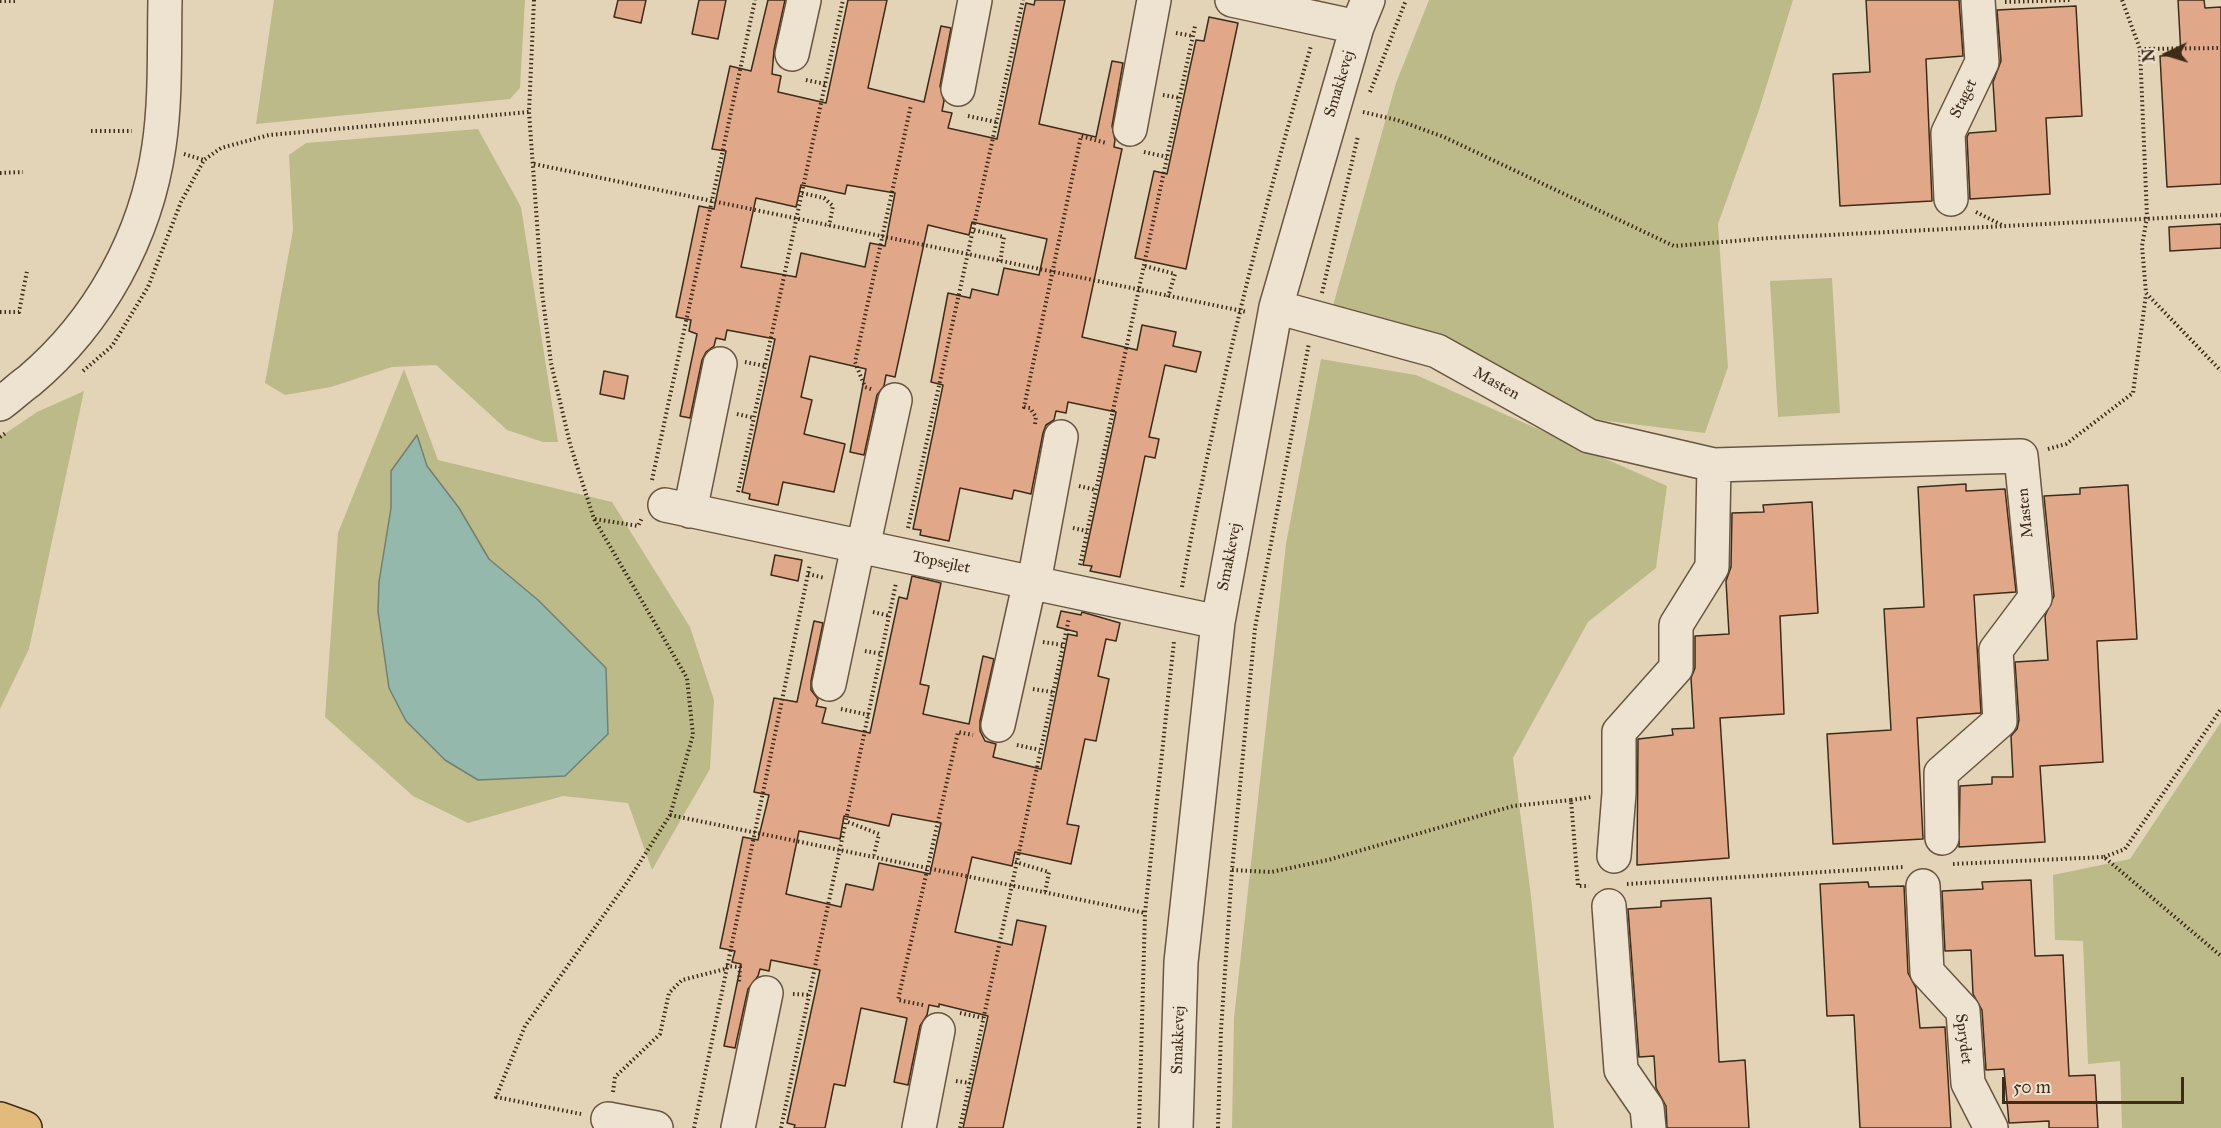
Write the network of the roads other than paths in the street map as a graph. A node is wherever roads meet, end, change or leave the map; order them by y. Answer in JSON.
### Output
{"nodes":[{"id":1,"x":165,"y":0,"type":"edge"},
{"id":2,"x":804,"y":0,"type":"edge"},
{"id":3,"x":975,"y":0,"type":"edge"},
{"id":4,"x":1154,"y":0,"type":"edge"},
{"id":5,"x":1232,"y":0,"type":"edge"},
{"id":6,"x":1978,"y":1,"type":"edge"},
{"id":7,"x":1363,"y":14,"type":"edge"},
{"id":8,"x":792,"y":54,"type":"dead end"},
{"id":9,"x":958,"y":89,"type":"dead end"},
{"id":10,"x":1122,"y":137,"type":"road end"},
{"id":11,"x":1951,"y":199,"type":"road end"},
{"id":12,"x":1276,"y":307,"type":"junction"},
{"id":13,"x":720,"y":364,"type":"dead end"},
{"id":14,"x":895,"y":400,"type":"road end"},
{"id":15,"x":5,"y":417,"type":"edge"},
{"id":16,"x":1061,"y":437,"type":"road end"},
{"id":17,"x":1714,"y":465,"type":"junction"},
{"id":18,"x":861,"y":546,"type":"junction"},
{"id":19,"x":1032,"y":582,"type":"junction"},
{"id":20,"x":1218,"y":622,"type":"junction"},
{"id":21,"x":829,"y":684,"type":"dead end"},
{"id":22,"x":988,"y":730,"type":"road end"},
{"id":23,"x":1942,"y":838,"type":"dead end"},
{"id":24,"x":1614,"y":856,"type":"dead end"},
{"id":25,"x":1923,"y":886,"type":"dead end"},
{"id":26,"x":1605,"y":896,"type":"road end"},
{"id":27,"x":766,"y":993,"type":"dead end"},
{"id":28,"x":940,"y":1016,"type":"road end"},
{"id":29,"x":0,"y":1119,"type":"edge"},
{"id":30,"x":608,"y":1119,"type":"road end"},
{"id":31,"x":650,"y":1127,"type":"edge"},
{"id":32,"x":25,"y":1128,"type":"edge"},
{"id":33,"x":738,"y":1128,"type":"edge"},
{"id":34,"x":919,"y":1128,"type":"edge"},
{"id":35,"x":1176,"y":1128,"type":"edge"},
{"id":36,"x":1648,"y":1128,"type":"edge"},
{"id":37,"x":1991,"y":1128,"type":"edge"}],
"edges":[{"from":1,"to":15,"type":"street"},
{"from":2,"to":8,"type":"street"},
{"from":3,"to":9,"type":"street"},
{"from":4,"to":10,"type":"street"},
{"from":5,"to":7,"type":"street"},
{"from":6,"to":11,"type":"street","name":"Staget"},
{"from":7,"to":12,"type":"street","name":"Smakkevej"},
{"from":12,"to":17,"type":"street","name":"Masten"},
{"from":12,"to":20,"type":"street","name":"Smakkevej"},
{"from":13,"to":18,"type":"street","name":"Topsejlet"},
{"from":14,"to":18,"type":"street"},
{"from":16,"to":19,"type":"street"},
{"from":17,"to":23,"type":"street","name":"Masten"},
{"from":17,"to":24,"type":"street"},
{"from":18,"to":19,"type":"street","name":"Topsejlet"},
{"from":18,"to":21,"type":"street"},
{"from":19,"to":20,"type":"street","name":"Topsejlet"},
{"from":19,"to":22,"type":"street"},
{"from":20,"to":35,"type":"street","name":"Smakkevej"},
{"from":25,"to":37,"type":"street","name":"Sprydet"},
{"from":26,"to":36,"type":"street"},
{"from":27,"to":33,"type":"street"},
{"from":28,"to":34,"type":"street"},
{"from":29,"to":32,"type":"main road"},
{"from":30,"to":31,"type":"street"}]}
